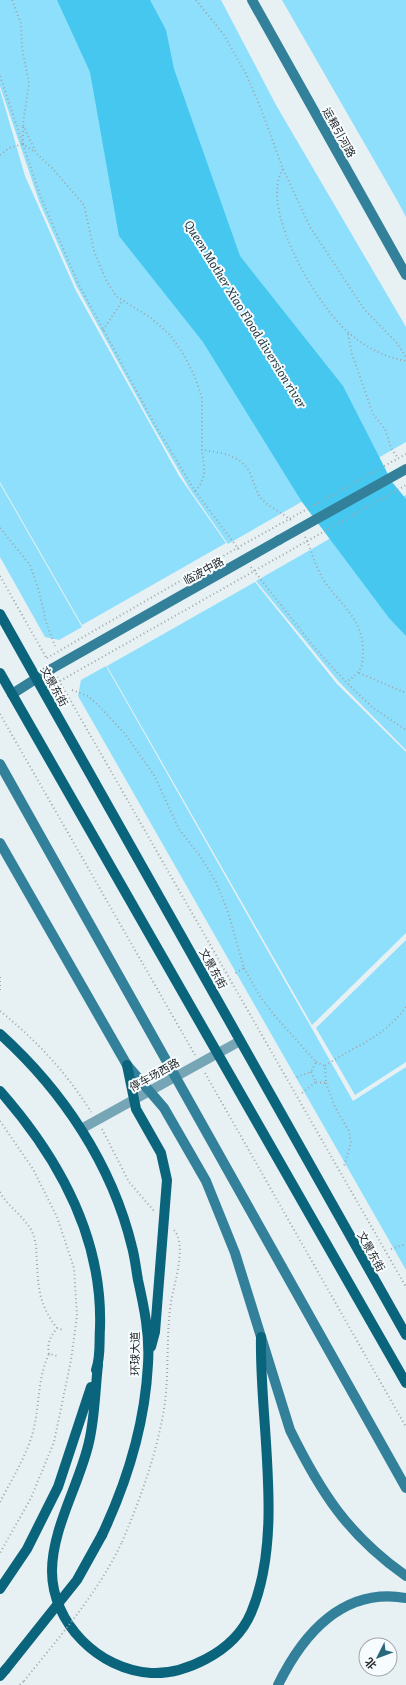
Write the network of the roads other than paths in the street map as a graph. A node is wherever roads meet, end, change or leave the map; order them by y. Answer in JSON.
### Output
{"nodes":[{"id":1,"x":252,"y":0,"type":"edge"},
{"id":2,"x":406,"y":275,"type":"edge"},
{"id":3,"x":406,"y":469,"type":"edge"},
{"id":4,"x":0,"y":614,"type":"edge"},
{"id":5,"x":0,"y":673,"type":"edge"},
{"id":6,"x":37,"y":677,"type":"junction"},
{"id":7,"x":12,"y":694,"type":"junction"},
{"id":8,"x":0,"y":764,"type":"edge"},
{"id":9,"x":0,"y":843,"type":"edge"},
{"id":10,"x":0,"y":1034,"type":"edge"},
{"id":11,"x":240,"y":1040,"type":"junction"},
{"id":12,"x":217,"y":1053,"type":"junction"},
{"id":13,"x":127,"y":1065,"type":"junction"},
{"id":14,"x":176,"y":1075,"type":"junction"},
{"id":15,"x":149,"y":1090,"type":"junction"},
{"id":16,"x":0,"y":1091,"type":"edge"},
{"id":17,"x":134,"y":1099,"type":"junction"},
{"id":18,"x":80,"y":1129,"type":"junction"},
{"id":19,"x":406,"y":1335,"type":"edge"},
{"id":20,"x":260,"y":1337,"type":"junction"},
{"id":21,"x":148,"y":1363,"type":"junction"},
{"id":22,"x":98,"y":1365,"type":"junction"},
{"id":23,"x":406,"y":1383,"type":"edge"},
{"id":24,"x":406,"y":1488,"type":"edge"},
{"id":25,"x":406,"y":1576,"type":"edge"},
{"id":26,"x":0,"y":1589,"type":"edge"},
{"id":27,"x":406,"y":1598,"type":"edge"},
{"id":28,"x":3,"y":1673,"type":"edge"},
{"id":29,"x":278,"y":1685,"type":"edge"}],
"edges":[{"from":1,"to":2,"type":"street","name":"运粮引河路"},
{"from":3,"to":6,"type":"street","name":"临波中路","bridge":true},
{"from":4,"to":6,"type":"main road","name":"文景东街"},
{"from":5,"to":7,"type":"main road"},
{"from":6,"to":7,"type":"street","name":"临波中路"},
{"from":6,"to":11,"type":"main road","name":"文景东街"},
{"from":7,"to":12,"type":"main road"},
{"from":8,"to":14,"type":"street"},
{"from":9,"to":13,"type":"street"},
{"from":10,"to":18,"type":"main road","name":"环球大道"},
{"from":11,"to":12,"type":"street","name":"停车场西路"},
{"from":11,"to":19,"type":"main road","name":"文景东街"},
{"from":12,"to":14,"type":"street","name":"停车场西路"},
{"from":12,"to":23,"type":"main road"},
{"from":13,"to":15,"type":"street"},
{"from":13,"to":17,"type":"main road"},
{"from":14,"to":15,"type":"street","name":"停车场西路"},
{"from":14,"to":24,"type":"street"},
{"from":15,"to":17,"type":"street","name":"停车场西路"},
{"from":15,"to":20,"type":"street"},
{"from":16,"to":22,"type":"main road"},
{"from":17,"to":18,"type":"street","name":"停车场西路"},
{"from":17,"to":21,"type":"main road"},
{"from":18,"to":21,"type":"main road","name":"环球大道"},
{"from":20,"to":22,"type":"main road"},
{"from":20,"to":25,"type":"street"},
{"from":21,"to":28,"type":"main road","name":"环球大道","bridge":true},
{"from":22,"to":26,"type":"main road"},
{"from":27,"to":29,"type":"street"}]}
